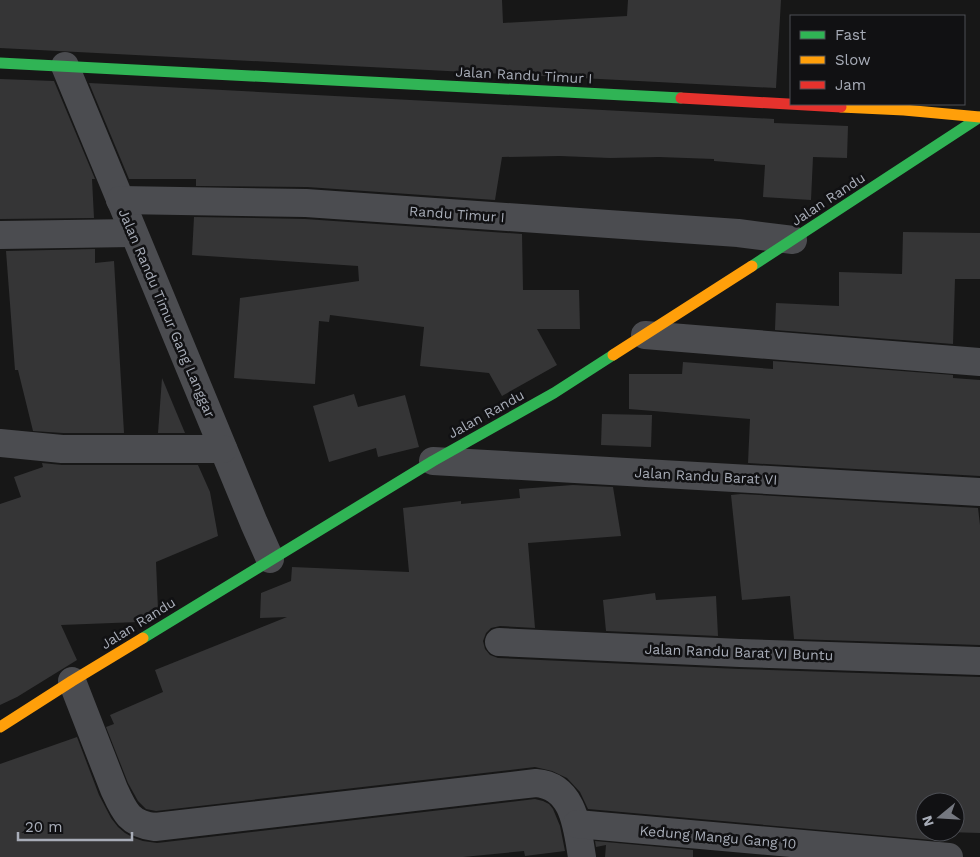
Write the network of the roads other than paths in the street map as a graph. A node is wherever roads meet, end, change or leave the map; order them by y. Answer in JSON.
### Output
{"nodes":[{"id":1,"x":0,"y":63,"type":"edge"},
{"id":2,"x":65,"y":66,"type":"junction"},
{"id":3,"x":790,"y":104,"type":"edge"},
{"id":4,"x":809,"y":105,"type":"edge"},
{"id":5,"x":980,"y":117,"type":"edge"},
{"id":6,"x":120,"y":200,"type":"junction"},
{"id":7,"x":133,"y":232,"type":"junction"},
{"id":8,"x":0,"y":234,"type":"edge"},
{"id":9,"x":793,"y":240,"type":"junction"},
{"id":10,"x":645,"y":335,"type":"junction"},
{"id":11,"x":980,"y":362,"type":"edge"},
{"id":12,"x":0,"y":443,"type":"edge"},
{"id":13,"x":224,"y":448,"type":"junction"},
{"id":14,"x":433,"y":461,"type":"junction"},
{"id":15,"x":980,"y":492,"type":"edge"},
{"id":16,"x":270,"y":559,"type":"junction"},
{"id":17,"x":499,"y":642,"type":"dead end"},
{"id":18,"x":980,"y":661,"type":"edge"},
{"id":19,"x":72,"y":681,"type":"junction"},
{"id":20,"x":0,"y":727,"type":"edge"},
{"id":21,"x":577,"y":824,"type":"junction"},
{"id":22,"x":582,"y":857,"type":"edge"},
{"id":23,"x":949,"y":857,"type":"edge"}],
"edges":[{"from":1,"to":2,"type":"street","name":"Jalan Randu Timur I"},
{"from":2,"to":3,"type":"street","name":"Jalan Randu Timur I"},
{"from":2,"to":6,"type":"street","name":"Jalan Randu Timur Gang Langgar"},
{"from":4,"to":5,"type":"street","name":"Jalan Randu Timur I"},
{"from":5,"to":9,"type":"street","name":"Jalan Randu"},
{"from":6,"to":7,"type":"street","name":"Jalan Randu Timur Gang Langgar"},
{"from":6,"to":9,"type":"street","name":"Randu Timur I"},
{"from":7,"to":8,"type":"street"},
{"from":7,"to":13,"type":"street","name":"Jalan Randu Timur Gang Langgar"},
{"from":9,"to":10,"type":"street","name":"Jalan Randu"},
{"from":10,"to":11,"type":"street"},
{"from":10,"to":14,"type":"street","name":"Jalan Randu"},
{"from":12,"to":13,"type":"street"},
{"from":13,"to":16,"type":"street","name":"Jalan Randu Timur Gang Langgar"},
{"from":14,"to":15,"type":"street","name":"Jalan Randu Barat VI"},
{"from":14,"to":16,"type":"street","name":"Jalan Randu"},
{"from":16,"to":19,"type":"street","name":"Jalan Randu"},
{"from":17,"to":18,"type":"street","name":"Jalan Randu Barat VI Buntu"},
{"from":19,"to":20,"type":"street","name":"Jalan Randu"},
{"from":19,"to":21,"type":"street"},
{"from":21,"to":22,"type":"street"},
{"from":21,"to":23,"type":"street","name":"Kedung Mangu Gang 10"}]}
